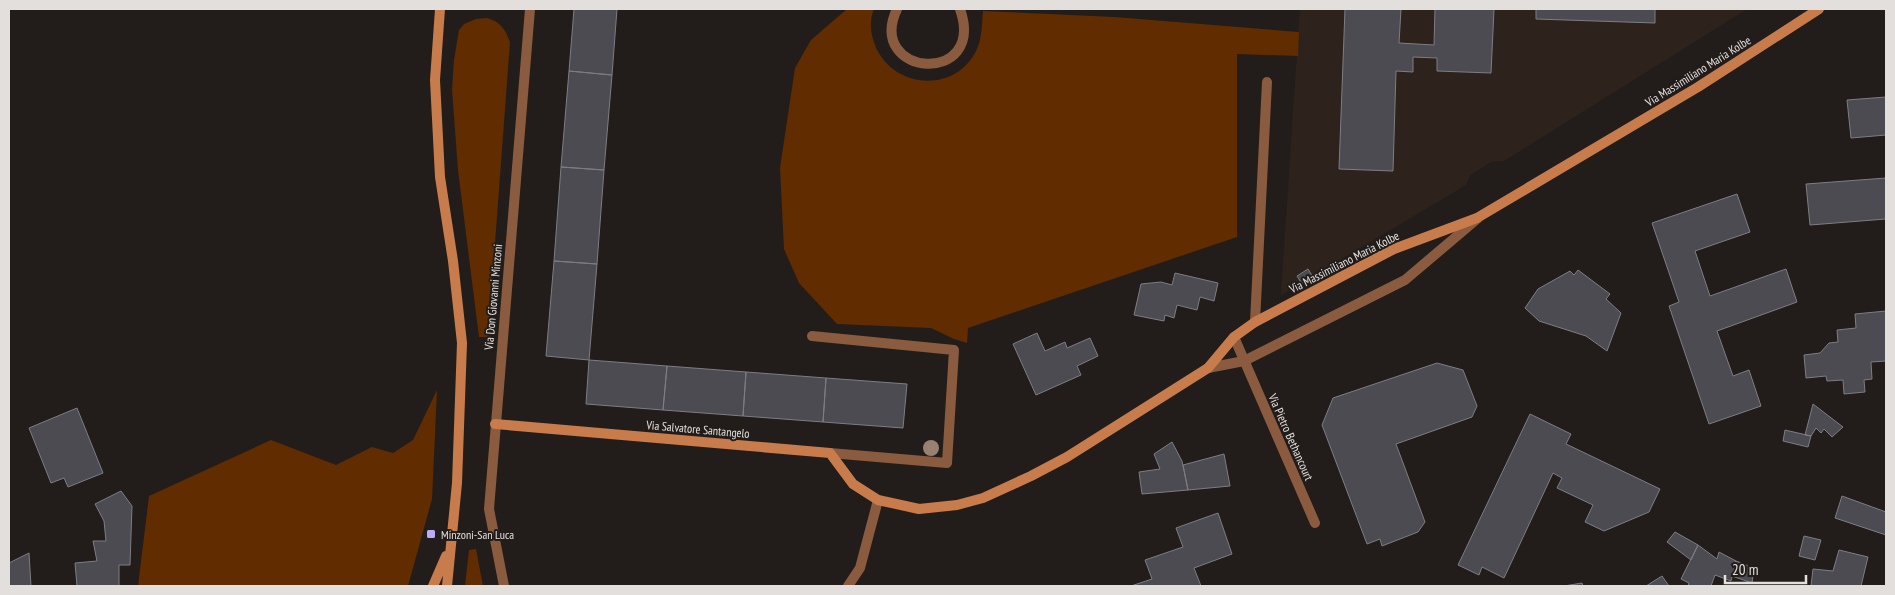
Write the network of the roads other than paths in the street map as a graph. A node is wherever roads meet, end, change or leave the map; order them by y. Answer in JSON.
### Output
{"nodes":[{"id":1,"x":440,"y":9,"type":"edge"},
{"id":2,"x":530,"y":9,"type":"edge"},
{"id":3,"x":897,"y":9,"type":"edge"},
{"id":4,"x":960,"y":9,"type":"edge"},
{"id":5,"x":1819,"y":9,"type":"edge"},
{"id":6,"x":1267,"y":82,"type":"dead end"},
{"id":7,"x":1478,"y":218,"type":"junction"},
{"id":8,"x":1255,"y":322,"type":"junction"},
{"id":9,"x":812,"y":336,"type":"dead end"},
{"id":10,"x":1234,"y":337,"type":"junction"},
{"id":11,"x":1244,"y":361,"type":"junction"},
{"id":12,"x":1208,"y":368,"type":"junction"},
{"id":13,"x":495,"y":424,"type":"junction"},
{"id":14,"x":830,"y":453,"type":"junction"},
{"id":15,"x":878,"y":500,"type":"junction"},
{"id":16,"x":1316,"y":523,"type":"dead end"},
{"id":17,"x":450,"y":546,"type":"junction"},
{"id":18,"x":434,"y":586,"type":"edge"},
{"id":19,"x":447,"y":586,"type":"edge"},
{"id":20,"x":504,"y":586,"type":"edge"},
{"id":21,"x":848,"y":586,"type":"edge"}],
"edges":[{"from":1,"to":17,"type":"street"},
{"from":2,"to":13,"type":"street","name":"Via Don Giovanni Minzoni"},
{"from":3,"to":4,"type":"street"},
{"from":5,"to":7,"type":"street","name":"Via Massimiliano Maria Kolbe"},
{"from":6,"to":8,"type":"street"},
{"from":7,"to":8,"type":"street","name":"Via Massimiliano Maria Kolbe"},
{"from":7,"to":11,"type":"street"},
{"from":8,"to":10,"type":"street","name":"Via Massimiliano Maria Kolbe"},
{"from":9,"to":14,"type":"street"},
{"from":10,"to":11,"type":"street","name":"Via Pietro Bethancourt"},
{"from":10,"to":12,"type":"street","name":"Via Massimiliano Maria Kolbe"},
{"from":11,"to":12,"type":"street"},
{"from":11,"to":16,"type":"street","name":"Via Pietro Bethancourt"},
{"from":12,"to":15,"type":"street","name":"Via Massimiliano Maria Kolbe"},
{"from":13,"to":14,"type":"street","name":"Via Salvatore Santangelo"},
{"from":13,"to":20,"type":"street","name":"Via Don Giovanni Minzoni"},
{"from":14,"to":15,"type":"street"},
{"from":15,"to":21,"type":"street"},
{"from":17,"to":18,"type":"street"},
{"from":17,"to":19,"type":"street"}]}
